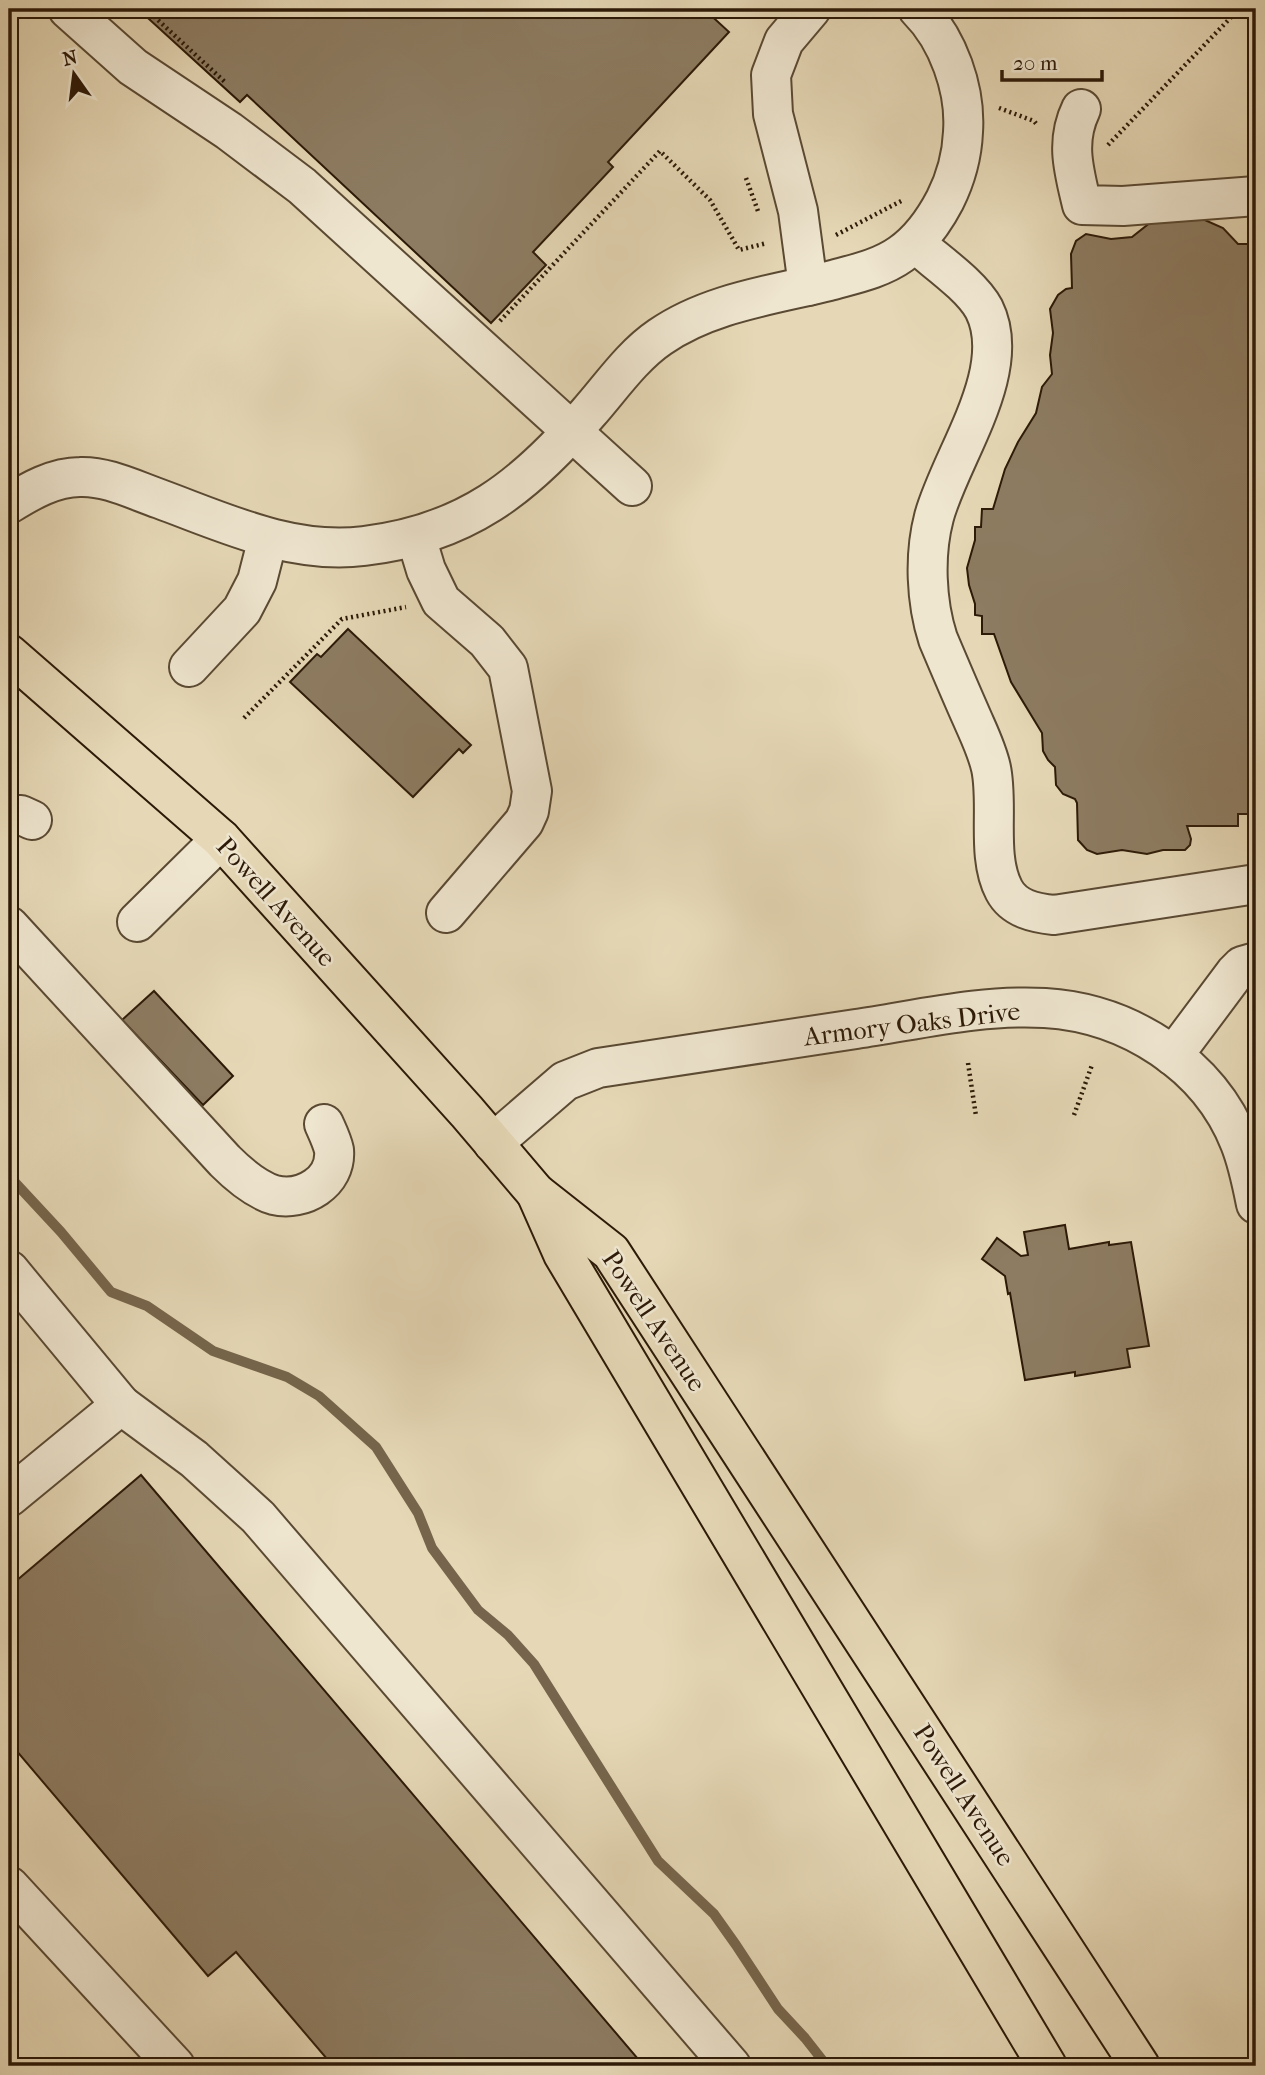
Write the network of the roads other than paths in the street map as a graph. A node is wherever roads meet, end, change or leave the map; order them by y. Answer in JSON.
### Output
{"nodes":[{"id":1,"x":68,"y":9,"type":"edge"},
{"id":2,"x":811,"y":9,"type":"edge"},
{"id":3,"x":918,"y":9,"type":"edge"},
{"id":4,"x":1081,"y":109,"type":"dead end"},
{"id":5,"x":1256,"y":196,"type":"edge"},
{"id":6,"x":915,"y":243,"type":"junction"},
{"id":7,"x":808,"y":286,"type":"junction"},
{"id":8,"x":572,"y":432,"type":"junction"},
{"id":9,"x":632,"y":486,"type":"dead end"},
{"id":10,"x":9,"y":504,"type":"edge"},
{"id":11,"x":416,"y":537,"type":"junction"},
{"id":12,"x":268,"y":538,"type":"junction"},
{"id":13,"x":9,"y":654,"type":"edge"},
{"id":14,"x":189,"y":667,"type":"dead end"},
{"id":15,"x":221,"y":839,"type":"junction"},
{"id":16,"x":1256,"y":884,"type":"edge"},
{"id":17,"x":446,"y":913,"type":"dead end"},
{"id":18,"x":137,"y":922,"type":"dead end"},
{"id":19,"x":9,"y":926,"type":"edge"},
{"id":20,"x":1256,"y":962,"type":"edge"},
{"id":21,"x":1173,"y":1056,"type":"junction"},
{"id":22,"x":324,"y":1125,"type":"dead end"},
{"id":23,"x":493,"y":1143,"type":"junction"},
{"id":24,"x":536,"y":1193,"type":"junction"},
{"id":25,"x":1256,"y":1204,"type":"edge"},
{"id":26,"x":9,"y":1270,"type":"edge"},
{"id":27,"x":121,"y":1405,"type":"junction"},
{"id":28,"x":9,"y":1497,"type":"edge"},
{"id":29,"x":9,"y":1886,"type":"edge"},
{"id":30,"x":175,"y":2066,"type":"edge"},
{"id":31,"x":731,"y":2066,"type":"edge"},
{"id":32,"x":1047,"y":2066,"type":"edge"},
{"id":33,"x":1140,"y":2066,"type":"edge"}],
"edges":[{"from":1,"to":8,"type":"street"},
{"from":2,"to":7,"type":"street"},
{"from":3,"to":6,"type":"street"},
{"from":4,"to":5,"type":"street"},
{"from":6,"to":7,"type":"street"},
{"from":6,"to":16,"type":"street"},
{"from":7,"to":8,"type":"street"},
{"from":8,"to":9,"type":"street"},
{"from":8,"to":11,"type":"street"},
{"from":10,"to":12,"type":"street"},
{"from":11,"to":12,"type":"street"},
{"from":11,"to":17,"type":"street"},
{"from":12,"to":14,"type":"street"},
{"from":13,"to":15,"type":"main road","name":"Powell Avenue"},
{"from":15,"to":18,"type":"street"},
{"from":15,"to":23,"type":"main road","name":"Powell Avenue"},
{"from":19,"to":22,"type":"street"},
{"from":20,"to":21,"type":"street"},
{"from":21,"to":23,"type":"street","name":"Armory Oaks Drive"},
{"from":21,"to":25,"type":"street","name":"Armory Oaks Drive"},
{"from":23,"to":24,"type":"main road","name":"Powell Avenue"},
{"from":24,"to":32,"type":"main road"},
{"from":24,"to":33,"type":"main road","name":"Powell Avenue"},
{"from":26,"to":27,"type":"street"},
{"from":27,"to":28,"type":"street"},
{"from":27,"to":31,"type":"street"},
{"from":29,"to":30,"type":"street"}]}
